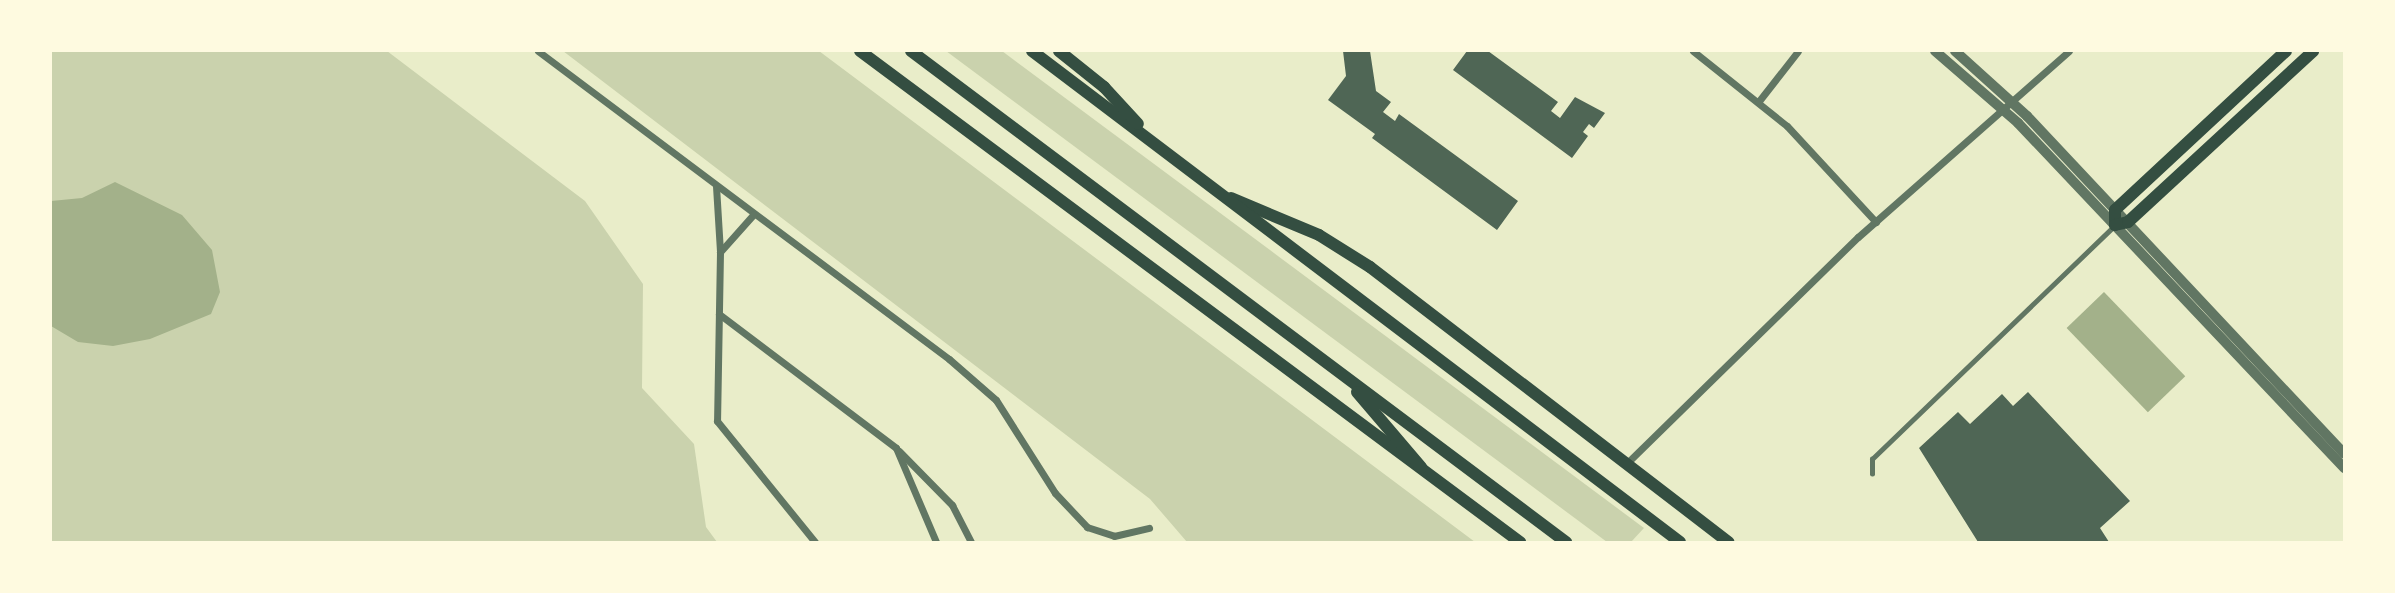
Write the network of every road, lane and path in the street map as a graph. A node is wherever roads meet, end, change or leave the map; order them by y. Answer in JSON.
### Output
{"nodes":[{"id":1,"x":538,"y":51,"type":"edge"},
{"id":2,"x":860,"y":51,"type":"edge"},
{"id":3,"x":911,"y":51,"type":"edge"},
{"id":4,"x":1032,"y":51,"type":"edge"},
{"id":5,"x":1059,"y":51,"type":"edge"},
{"id":6,"x":1693,"y":51,"type":"edge"},
{"id":7,"x":1798,"y":51,"type":"edge"},
{"id":8,"x":1935,"y":51,"type":"edge"},
{"id":9,"x":1955,"y":51,"type":"edge"},
{"id":10,"x":2069,"y":51,"type":"edge"},
{"id":11,"x":2287,"y":51,"type":"edge"},
{"id":12,"x":2313,"y":51,"type":"edge"},
{"id":13,"x":1759,"y":101,"type":"junction"},
{"id":14,"x":2009,"y":107,"type":"junction"},
{"id":15,"x":1149,"y":138,"type":"junction"},
{"id":16,"x":716,"y":186,"type":"junction"},
{"id":17,"x":1211,"y":190,"type":"junction"},
{"id":18,"x":2115,"y":210,"type":"junction"},
{"id":19,"x":753,"y":215,"type":"junction"},
{"id":20,"x":1876,"y":222,"type":"junction"},
{"id":21,"x":2121,"y":224,"type":"junction"},
{"id":22,"x":720,"y":252,"type":"junction"},
{"id":23,"x":719,"y":314,"type":"junction"},
{"id":24,"x":1341,"y":373,"type":"junction"},
{"id":25,"x":896,"y":448,"type":"junction"},
{"id":26,"x":2344,"y":453,"type":"edge"},
{"id":27,"x":1627,"y":463,"type":"junction"},
{"id":28,"x":1421,"y":467,"type":"junction"},
{"id":29,"x":2344,"y":468,"type":"edge"},
{"id":30,"x":1872,"y":474,"type":"dead end"},
{"id":31,"x":1149,"y":528,"type":"dead end"},
{"id":32,"x":816,"y":542,"type":"edge"},
{"id":33,"x":936,"y":542,"type":"edge"},
{"id":34,"x":971,"y":542,"type":"edge"},
{"id":35,"x":1520,"y":542,"type":"edge"},
{"id":36,"x":1566,"y":542,"type":"edge"},
{"id":37,"x":1680,"y":542,"type":"edge"},
{"id":38,"x":1730,"y":542,"type":"edge"}],
"edges":[{"from":1,"to":16,"type":"street"},
{"from":2,"to":28,"type":"main road"},
{"from":3,"to":24,"type":"main road"},
{"from":4,"to":15,"type":"main road"},
{"from":5,"to":15,"type":"main road"},
{"from":6,"to":13,"type":"street"},
{"from":7,"to":13,"type":"street"},
{"from":8,"to":14,"type":"street"},
{"from":9,"to":14,"type":"street"},
{"from":10,"to":14,"type":"street"},
{"from":11,"to":18,"type":"main road"},
{"from":12,"to":21,"type":"main road"},
{"from":13,"to":20,"type":"street"},
{"from":14,"to":18,"type":"street"},
{"from":14,"to":20,"type":"street"},
{"from":14,"to":21,"type":"street"},
{"from":15,"to":17,"type":"main road"},
{"from":16,"to":19,"type":"street"},
{"from":16,"to":22,"type":"street"},
{"from":17,"to":27,"type":"main road"},
{"from":17,"to":37,"type":"main road"},
{"from":18,"to":21,"type":"main road"},
{"from":19,"to":22,"type":"street"},
{"from":19,"to":31,"type":"street"},
{"from":20,"to":27,"type":"street"},
{"from":21,"to":26,"type":"street"},
{"from":21,"to":29,"type":"street"},
{"from":21,"to":30,"type":"lane"},
{"from":22,"to":23,"type":"street"},
{"from":23,"to":25,"type":"street"},
{"from":23,"to":32,"type":"street"},
{"from":24,"to":28,"type":"main road"},
{"from":24,"to":36,"type":"main road"},
{"from":25,"to":33,"type":"street"},
{"from":25,"to":34,"type":"street"},
{"from":27,"to":38,"type":"main road"},
{"from":28,"to":35,"type":"main road"}]}
